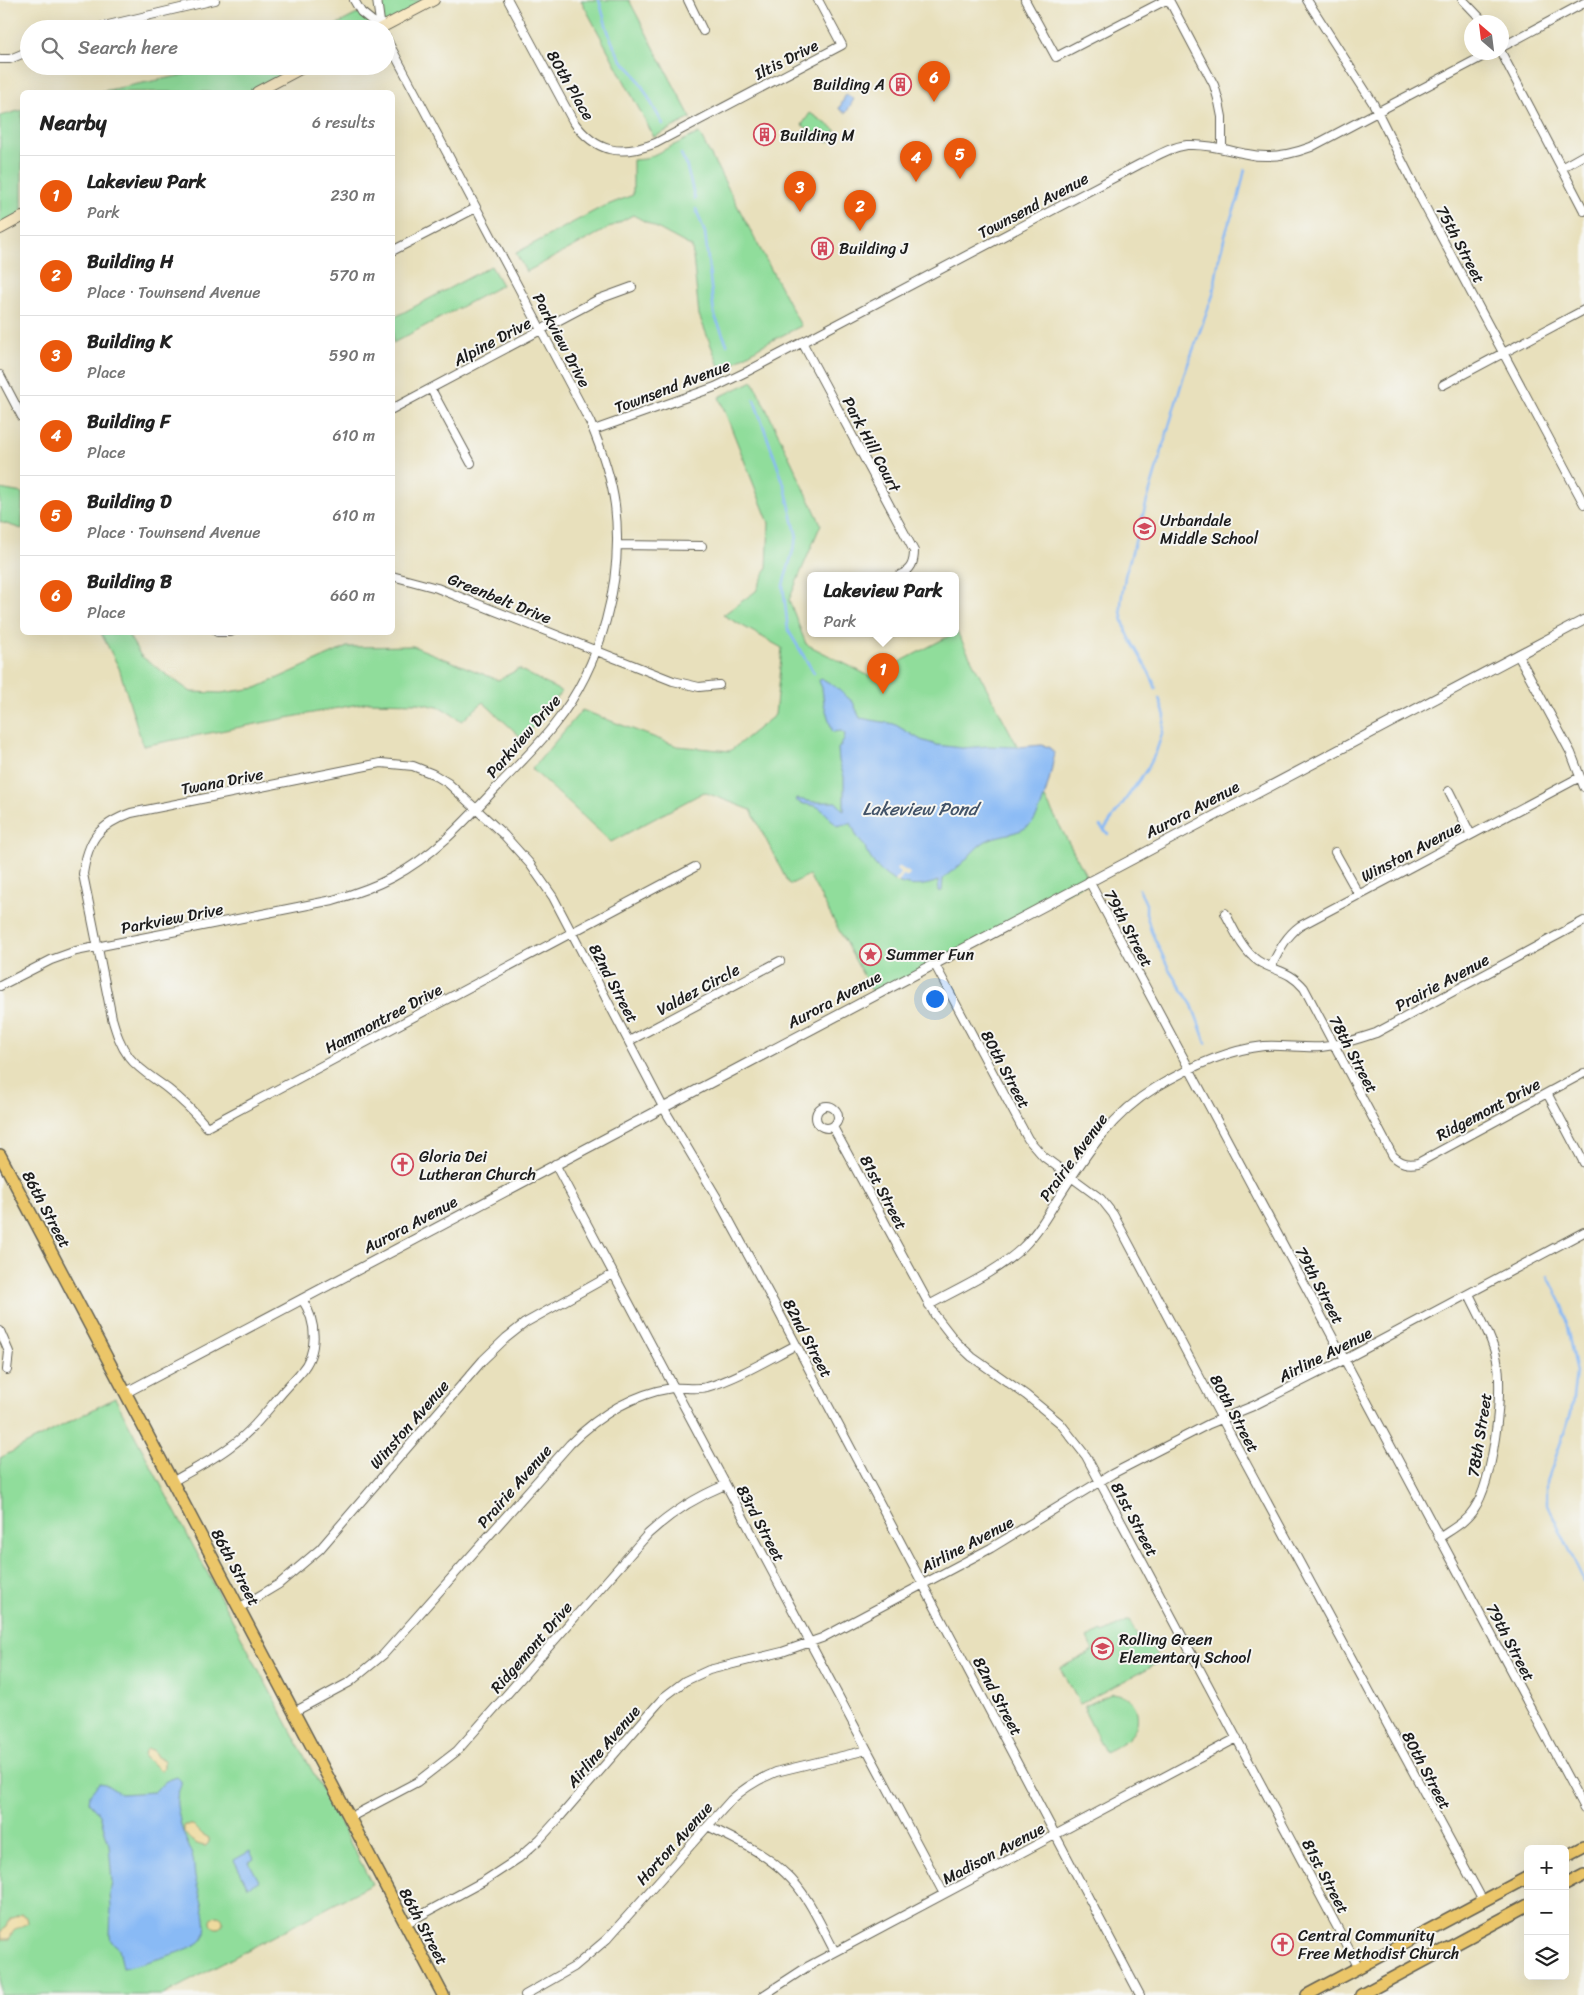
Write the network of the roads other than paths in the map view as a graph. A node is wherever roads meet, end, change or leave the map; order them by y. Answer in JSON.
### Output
{"nodes":[{"id":1,"x":215,"y":0,"type":"edge"},
{"id":2,"x":354,"y":0,"type":"edge"},
{"id":3,"x":377,"y":0,"type":"edge"},
{"id":4,"x":434,"y":0,"type":"edge"},
{"id":5,"x":508,"y":0,"type":"edge"},
{"id":6,"x":688,"y":0,"type":"edge"},
{"id":7,"x":818,"y":0,"type":"edge"},
{"id":8,"x":1025,"y":0,"type":"edge"},
{"id":9,"x":1167,"y":0,"type":"edge"},
{"id":10,"x":1307,"y":0,"type":"edge"},
{"id":11,"x":1463,"y":0,"type":"edge"},
{"id":12,"x":1582,"y":0,"type":"edge"},
{"id":13,"x":1584,"y":4,"type":"edge"},
{"id":14,"x":1477,"y":15,"type":"edge"},
{"id":15,"x":129,"y":20,"type":"edge"},
{"id":16,"x":370,"y":20,"type":"edge"},
{"id":17,"x":379,"y":20,"type":"edge"},
{"id":18,"x":395,"y":20,"type":"edge"},
{"id":19,"x":703,"y":31,"type":"dead end"},
{"id":20,"x":1509,"y":43,"type":"edge"},
{"id":21,"x":20,"y":55,"type":"edge"},
{"id":22,"x":395,"y":55,"type":"edge"},
{"id":23,"x":0,"y":59,"type":"edge"},
{"id":24,"x":1476,"y":60,"type":"edge"},
{"id":25,"x":1505,"y":60,"type":"edge"},
{"id":26,"x":289,"y":75,"type":"edge"},
{"id":27,"x":261,"y":90,"type":"edge"},
{"id":28,"x":743,"y":97,"type":"joint"},
{"id":29,"x":1378,"y":113,"type":"junction"},
{"id":30,"x":1222,"y":147,"type":"junction"},
{"id":31,"x":1584,"y":155,"type":"edge"},
{"id":32,"x":1561,"y":168,"type":"junction"},
{"id":33,"x":476,"y":208,"type":"junction"},
{"id":34,"x":1584,"y":211,"type":"edge"},
{"id":35,"x":20,"y":218,"type":"edge"},
{"id":36,"x":0,"y":229,"type":"edge"},
{"id":37,"x":395,"y":249,"type":"edge"},
{"id":38,"x":632,"y":287,"type":"dead end"},
{"id":39,"x":1584,"y":310,"type":"edge"},
{"id":40,"x":541,"y":330,"type":"junction"},
{"id":41,"x":802,"y":342,"type":"junction"},
{"id":42,"x":1503,"y":353,"type":"junction"},
{"id":43,"x":0,"y":375,"type":"edge"},
{"id":44,"x":1443,"y":385,"type":"dead end"},
{"id":45,"x":431,"y":389,"type":"junction"},
{"id":46,"x":395,"y":407,"type":"edge"},
{"id":47,"x":20,"y":413,"type":"edge"},
{"id":48,"x":594,"y":430,"type":"junction"},
{"id":49,"x":471,"y":463,"type":"dead end"},
{"id":50,"x":1584,"y":504,"type":"edge"},
{"id":51,"x":617,"y":545,"type":"junction"},
{"id":52,"x":702,"y":546,"type":"dead end"},
{"id":53,"x":904,"y":572,"type":"edge"},
{"id":54,"x":395,"y":577,"type":"edge"},
{"id":55,"x":1584,"y":620,"type":"edge"},
{"id":56,"x":595,"y":650,"type":"junction"},
{"id":57,"x":1518,"y":655,"type":"junction"},
{"id":58,"x":719,"y":685,"type":"dead end"},
{"id":59,"x":381,"y":763,"type":"joint"},
{"id":60,"x":1580,"y":776,"type":"junction"},
{"id":61,"x":1584,"y":787,"type":"edge"},
{"id":62,"x":1449,"y":791,"type":"dead end"},
{"id":63,"x":476,"y":810,"type":"junction"},
{"id":64,"x":1471,"y":834,"type":"junction"},
{"id":65,"x":1335,"y":852,"type":"dead end"},
{"id":66,"x":695,"y":867,"type":"dead end"},
{"id":67,"x":1089,"y":881,"type":"junction"},
{"id":68,"x":1359,"y":894,"type":"junction"},
{"id":69,"x":1225,"y":913,"type":"dead end"},
{"id":70,"x":1584,"y":921,"type":"edge"},
{"id":71,"x":572,"y":932,"type":"junction"},
{"id":72,"x":97,"y":946,"type":"junction"},
{"id":73,"x":780,"y":961,"type":"dead end"},
{"id":74,"x":934,"y":963,"type":"junction"},
{"id":75,"x":1271,"y":967,"type":"junction"},
{"id":76,"x":1,"y":982,"type":"edge"},
{"id":77,"x":629,"y":1041,"type":"junction"},
{"id":78,"x":1334,"y":1045,"type":"junction"},
{"id":79,"x":1190,"y":1070,"type":"junction"},
{"id":80,"x":1584,"y":1074,"type":"edge"},
{"id":81,"x":1547,"y":1093,"type":"junction"},
{"id":82,"x":663,"y":1107,"type":"junction"},
{"id":83,"x":833,"y":1127,"type":"dead end"},
{"id":84,"x":0,"y":1155,"type":"edge"},
{"id":85,"x":1404,"y":1163,"type":"joint"},
{"id":86,"x":1584,"y":1163,"type":"edge"},
{"id":87,"x":555,"y":1164,"type":"junction"},
{"id":88,"x":1073,"y":1176,"type":"junction"},
{"id":89,"x":1584,"y":1232,"type":"edge"},
{"id":90,"x":613,"y":1274,"type":"junction"},
{"id":91,"x":1469,"y":1294,"type":"junction"},
{"id":92,"x":302,"y":1298,"type":"junction"},
{"id":93,"x":929,"y":1305,"type":"junction"},
{"id":94,"x":0,"y":1331,"type":"edge"},
{"id":95,"x":796,"y":1345,"type":"junction"},
{"id":96,"x":1344,"y":1360,"type":"junction"},
{"id":97,"x":7,"y":1370,"type":"dead end"},
{"id":98,"x":674,"y":1388,"type":"junction"},
{"id":99,"x":125,"y":1392,"type":"junction"},
{"id":100,"x":1222,"y":1419,"type":"junction"},
{"id":101,"x":172,"y":1482,"type":"junction"},
{"id":102,"x":1100,"y":1482,"type":"junction"},
{"id":103,"x":726,"y":1485,"type":"junction"},
{"id":104,"x":1439,"y":1538,"type":"junction"},
{"id":105,"x":923,"y":1584,"type":"junction"},
{"id":106,"x":238,"y":1608,"type":"junction"},
{"id":107,"x":810,"y":1643,"type":"junction"},
{"id":108,"x":294,"y":1712,"type":"junction"},
{"id":109,"x":1237,"y":1738,"type":"junction"},
{"id":110,"x":867,"y":1750,"type":"junction"},
{"id":111,"x":1584,"y":1808,"type":"edge"},
{"id":112,"x":349,"y":1818,"type":"junction"},
{"id":113,"x":708,"y":1826,"type":"junction"},
{"id":114,"x":1056,"y":1834,"type":"junction"},
{"id":115,"x":1584,"y":1847,"type":"edge"},
{"id":116,"x":1569,"y":1855,"type":"edge"},
{"id":117,"x":1584,"y":1875,"type":"edge"},
{"id":118,"x":1524,"y":1879,"type":"edge"},
{"id":119,"x":1569,"y":1883,"type":"edge"},
{"id":120,"x":944,"y":1894,"type":"junction"},
{"id":121,"x":1483,"y":1901,"type":"junction"},
{"id":122,"x":1524,"y":1907,"type":"edge"},
{"id":123,"x":405,"y":1924,"type":"junction"},
{"id":124,"x":835,"y":1952,"type":"junction"},
{"id":125,"x":1359,"y":1968,"type":"junction"},
{"id":126,"x":443,"y":1995,"type":"edge"},
{"id":127,"x":525,"y":1995,"type":"edge"},
{"id":128,"x":764,"y":1995,"type":"edge"},
{"id":129,"x":1140,"y":1995,"type":"edge"},
{"id":130,"x":1307,"y":1995,"type":"edge"},
{"id":131,"x":1361,"y":1995,"type":"edge"}],
"edges":[{"from":1,"to":15,"type":"street"},
{"from":2,"to":16,"type":"street"},
{"from":3,"to":17,"type":"street"},
{"from":4,"to":18,"type":"main road"},
{"from":5,"to":28,"type":"street","name":"80th Place"},
{"from":6,"to":19,"type":"street"},
{"from":7,"to":28,"type":"street","name":"Iltis Drive"},
{"from":8,"to":9,"type":"street"},
{"from":9,"to":30,"type":"street"},
{"from":10,"to":29,"type":"street","name":"75th Street"},
{"from":11,"to":14,"type":"street"},
{"from":12,"to":13,"type":"street"},
{"from":13,"to":20,"type":"street"},
{"from":21,"to":23,"type":"street"},
{"from":22,"to":33,"type":"street","name":"Parkview Drive"},
{"from":24,"to":29,"type":"street","name":"Townsend Avenue"},
{"from":25,"to":32,"type":"street"},
{"from":26,"to":27,"type":"main road"},
{"from":29,"to":30,"type":"street","name":"Townsend Avenue"},
{"from":29,"to":42,"type":"street","name":"75th Street"},
{"from":30,"to":41,"type":"street","name":"Townsend Avenue"},
{"from":31,"to":32,"type":"street"},
{"from":32,"to":34,"type":"street"},
{"from":33,"to":37,"type":"street"},
{"from":33,"to":40,"type":"street","name":"Parkview Drive"},
{"from":35,"to":36,"type":"main road"},
{"from":38,"to":40,"type":"street","name":"Alpine Drive"},
{"from":39,"to":42,"type":"street"},
{"from":40,"to":45,"type":"street","name":"Alpine Drive"},
{"from":40,"to":48,"type":"street","name":"Parkview Drive"},
{"from":41,"to":48,"type":"street","name":"Townsend Avenue"},
{"from":41,"to":53,"type":"street","name":"Park Hill Court"},
{"from":42,"to":44,"type":"street"},
{"from":42,"to":50,"type":"street","name":"75th Street"},
{"from":43,"to":47,"type":"street"},
{"from":45,"to":46,"type":"street","name":"Alpine Drive"},
{"from":45,"to":49,"type":"street"},
{"from":48,"to":51,"type":"street","name":"Parkview Drive"},
{"from":51,"to":52,"type":"street"},
{"from":51,"to":56,"type":"street","name":"Parkview Drive"},
{"from":54,"to":56,"type":"street","name":"Greenbelt Drive"},
{"from":55,"to":57,"type":"street","name":"Aurora Avenue"},
{"from":56,"to":58,"type":"street","name":"Greenbelt Drive"},
{"from":56,"to":63,"type":"street","name":"Parkview Drive"},
{"from":57,"to":60,"type":"street"},
{"from":57,"to":67,"type":"street","name":"Aurora Avenue"},
{"from":59,"to":63,"type":"street","name":"82nd Street"},
{"from":59,"to":72,"type":"street","name":"Twana Drive"},
{"from":60,"to":61,"type":"street"},
{"from":60,"to":64,"type":"street","name":"Winston Avenue"},
{"from":62,"to":64,"type":"street"},
{"from":63,"to":71,"type":"street","name":"82nd Street"},
{"from":63,"to":72,"type":"street","name":"Parkview Drive"},
{"from":64,"to":68,"type":"street","name":"Winston Avenue"},
{"from":65,"to":68,"type":"street"},
{"from":66,"to":71,"type":"street","name":"Hammontree Drive"},
{"from":67,"to":74,"type":"street","name":"Aurora Avenue"},
{"from":67,"to":79,"type":"street","name":"79th Street"},
{"from":68,"to":75,"type":"street","name":"Winston Avenue"},
{"from":69,"to":75,"type":"street","name":"78th Street"},
{"from":70,"to":78,"type":"street","name":"Prairie Avenue"},
{"from":71,"to":72,"type":"street","name":"Hammontree Drive"},
{"from":71,"to":77,"type":"street","name":"82nd Street"},
{"from":72,"to":76,"type":"street","name":"Parkview Drive"},
{"from":73,"to":77,"type":"street","name":"Valdez Circle"},
{"from":74,"to":82,"type":"street","name":"Aurora Avenue"},
{"from":74,"to":88,"type":"street","name":"80th Street"},
{"from":75,"to":78,"type":"street","name":"78th Street"},
{"from":77,"to":82,"type":"street","name":"82nd Street"},
{"from":78,"to":79,"type":"street","name":"Prairie Avenue"},
{"from":78,"to":85,"type":"street","name":"78th Street"},
{"from":79,"to":88,"type":"street","name":"Prairie Avenue"},
{"from":79,"to":96,"type":"street","name":"79th Street"},
{"from":80,"to":81,"type":"street","name":"Ridgemont Drive"},
{"from":81,"to":85,"type":"street","name":"Ridgemont Drive"},
{"from":81,"to":86,"type":"street"},
{"from":82,"to":87,"type":"street","name":"Aurora Avenue"},
{"from":82,"to":95,"type":"street","name":"82nd Street"},
{"from":83,"to":93,"type":"street","name":"81st Street"},
{"from":84,"to":99,"type":"main road","name":"86th Street"},
{"from":87,"to":90,"type":"street","name":"83rd Street"},
{"from":87,"to":92,"type":"street","name":"Aurora Avenue"},
{"from":88,"to":93,"type":"street","name":"Prairie Avenue"},
{"from":88,"to":100,"type":"street","name":"80th Street"},
{"from":89,"to":91,"type":"street","name":"Airline Avenue"},
{"from":90,"to":98,"type":"street","name":"83rd Street"},
{"from":90,"to":106,"type":"street","name":"Winston Avenue"},
{"from":91,"to":96,"type":"street","name":"Airline Avenue"},
{"from":91,"to":104,"type":"street","name":"78th Street"},
{"from":92,"to":99,"type":"street","name":"Aurora Avenue"},
{"from":92,"to":101,"type":"street"},
{"from":93,"to":102,"type":"street","name":"81st Street"},
{"from":94,"to":97,"type":"street"},
{"from":95,"to":98,"type":"street","name":"Prairie Avenue"},
{"from":95,"to":105,"type":"street","name":"82nd Street"},
{"from":96,"to":100,"type":"street","name":"Airline Avenue"},
{"from":96,"to":104,"type":"street","name":"79th Street"},
{"from":98,"to":103,"type":"street","name":"83rd Street"},
{"from":98,"to":108,"type":"street","name":"Prairie Avenue"},
{"from":99,"to":101,"type":"main road","name":"86th Street"},
{"from":100,"to":102,"type":"street","name":"Airline Avenue"},
{"from":100,"to":121,"type":"street","name":"80th Street"},
{"from":101,"to":106,"type":"main road","name":"86th Street"},
{"from":102,"to":105,"type":"street","name":"Airline Avenue"},
{"from":102,"to":109,"type":"street","name":"81st Street"},
{"from":103,"to":107,"type":"street","name":"83rd Street"},
{"from":103,"to":112,"type":"street","name":"Ridgemont Drive"},
{"from":104,"to":111,"type":"street","name":"79th Street"},
{"from":105,"to":107,"type":"street","name":"Airline Avenue"},
{"from":105,"to":114,"type":"street","name":"82nd Street"},
{"from":106,"to":108,"type":"main road","name":"86th Street"},
{"from":107,"to":110,"type":"street","name":"83rd Street"},
{"from":107,"to":123,"type":"street","name":"Airline Avenue"},
{"from":108,"to":112,"type":"main road","name":"86th Street"},
{"from":109,"to":114,"type":"street","name":"Madison Avenue"},
{"from":109,"to":125,"type":"street","name":"81st Street"},
{"from":110,"to":113,"type":"street","name":"Horton Avenue"},
{"from":110,"to":120,"type":"street","name":"83rd Street"},
{"from":112,"to":123,"type":"main road","name":"86th Street"},
{"from":113,"to":124,"type":"street"},
{"from":113,"to":127,"type":"street","name":"Horton Avenue"},
{"from":114,"to":120,"type":"street","name":"Madison Avenue"},
{"from":114,"to":129,"type":"street","name":"82nd Street"},
{"from":115,"to":116,"type":"main road"},
{"from":117,"to":119,"type":"main road"},
{"from":118,"to":121,"type":"main road"},
{"from":120,"to":124,"type":"street","name":"Madison Avenue"},
{"from":121,"to":125,"type":"main road"},
{"from":122,"to":131,"type":"main road"},
{"from":123,"to":126,"type":"main road","name":"86th Street"},
{"from":124,"to":128,"type":"street","name":"Madison Avenue"},
{"from":125,"to":130,"type":"main road"}]}
